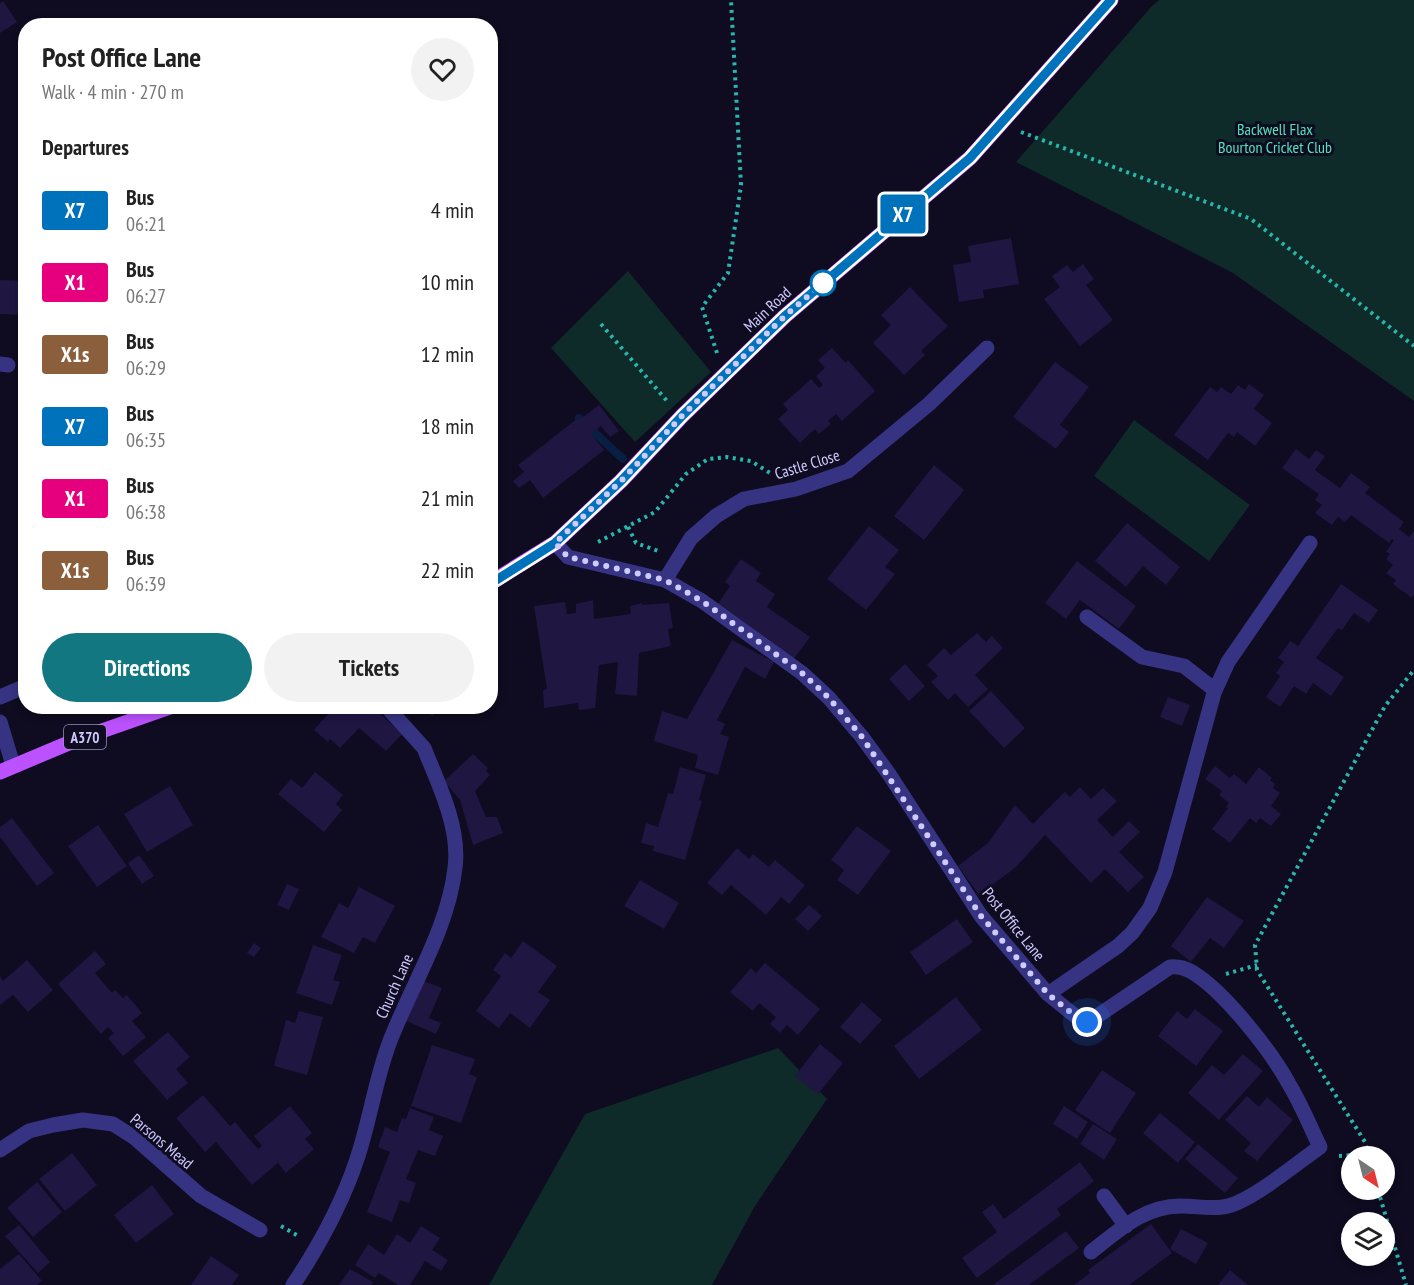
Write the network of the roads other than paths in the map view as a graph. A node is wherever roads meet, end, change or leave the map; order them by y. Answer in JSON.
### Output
{"nodes":[{"id":1,"x":1111,"y":0,"type":"edge"},
{"id":2,"x":987,"y":348,"type":"dead end"},
{"id":3,"x":555,"y":543,"type":"junction"},
{"id":4,"x":1310,"y":543,"type":"dead end"},
{"id":5,"x":498,"y":579,"type":"edge"},
{"id":6,"x":665,"y":580,"type":"junction"},
{"id":7,"x":1087,"y":617,"type":"dead end"},
{"id":8,"x":18,"y":690,"type":"edge"},
{"id":9,"x":1215,"y":690,"type":"junction"},
{"id":10,"x":0,"y":698,"type":"edge"},
{"id":11,"x":150,"y":714,"type":"edge"},
{"id":12,"x":393,"y":714,"type":"edge"},
{"id":13,"x":0,"y":722,"type":"edge"},
{"id":14,"x":7,"y":769,"type":"edge"},
{"id":15,"x":1048,"y":994,"type":"junction"},
{"id":16,"x":0,"y":1150,"type":"edge"},
{"id":17,"x":1104,"y":1196,"type":"dead end"},
{"id":18,"x":1126,"y":1226,"type":"junction"},
{"id":19,"x":260,"y":1230,"type":"road end"},
{"id":20,"x":1091,"y":1252,"type":"dead end"},
{"id":21,"x":293,"y":1285,"type":"edge"}],
"edges":[{"from":1,"to":3,"type":"main road","name":"Main Road"},
{"from":2,"to":6,"type":"street","name":"Castle Close"},
{"from":3,"to":5,"type":"main road","name":"Main Road"},
{"from":3,"to":6,"type":"street","name":"Post Office Lane"},
{"from":4,"to":9,"type":"street"},
{"from":6,"to":15,"type":"street","name":"Post Office Lane"},
{"from":7,"to":9,"type":"street"},
{"from":8,"to":10,"type":"street"},
{"from":9,"to":15,"type":"street"},
{"from":11,"to":14,"type":"main road","number":"A370"},
{"from":12,"to":21,"type":"street","name":"Church Lane"},
{"from":13,"to":14,"type":"street"},
{"from":15,"to":18,"type":"street","name":"Post Office Lane"},
{"from":16,"to":19,"type":"street","name":"Parsons Mead"},
{"from":17,"to":18,"type":"street"},
{"from":18,"to":20,"type":"street"}]}
